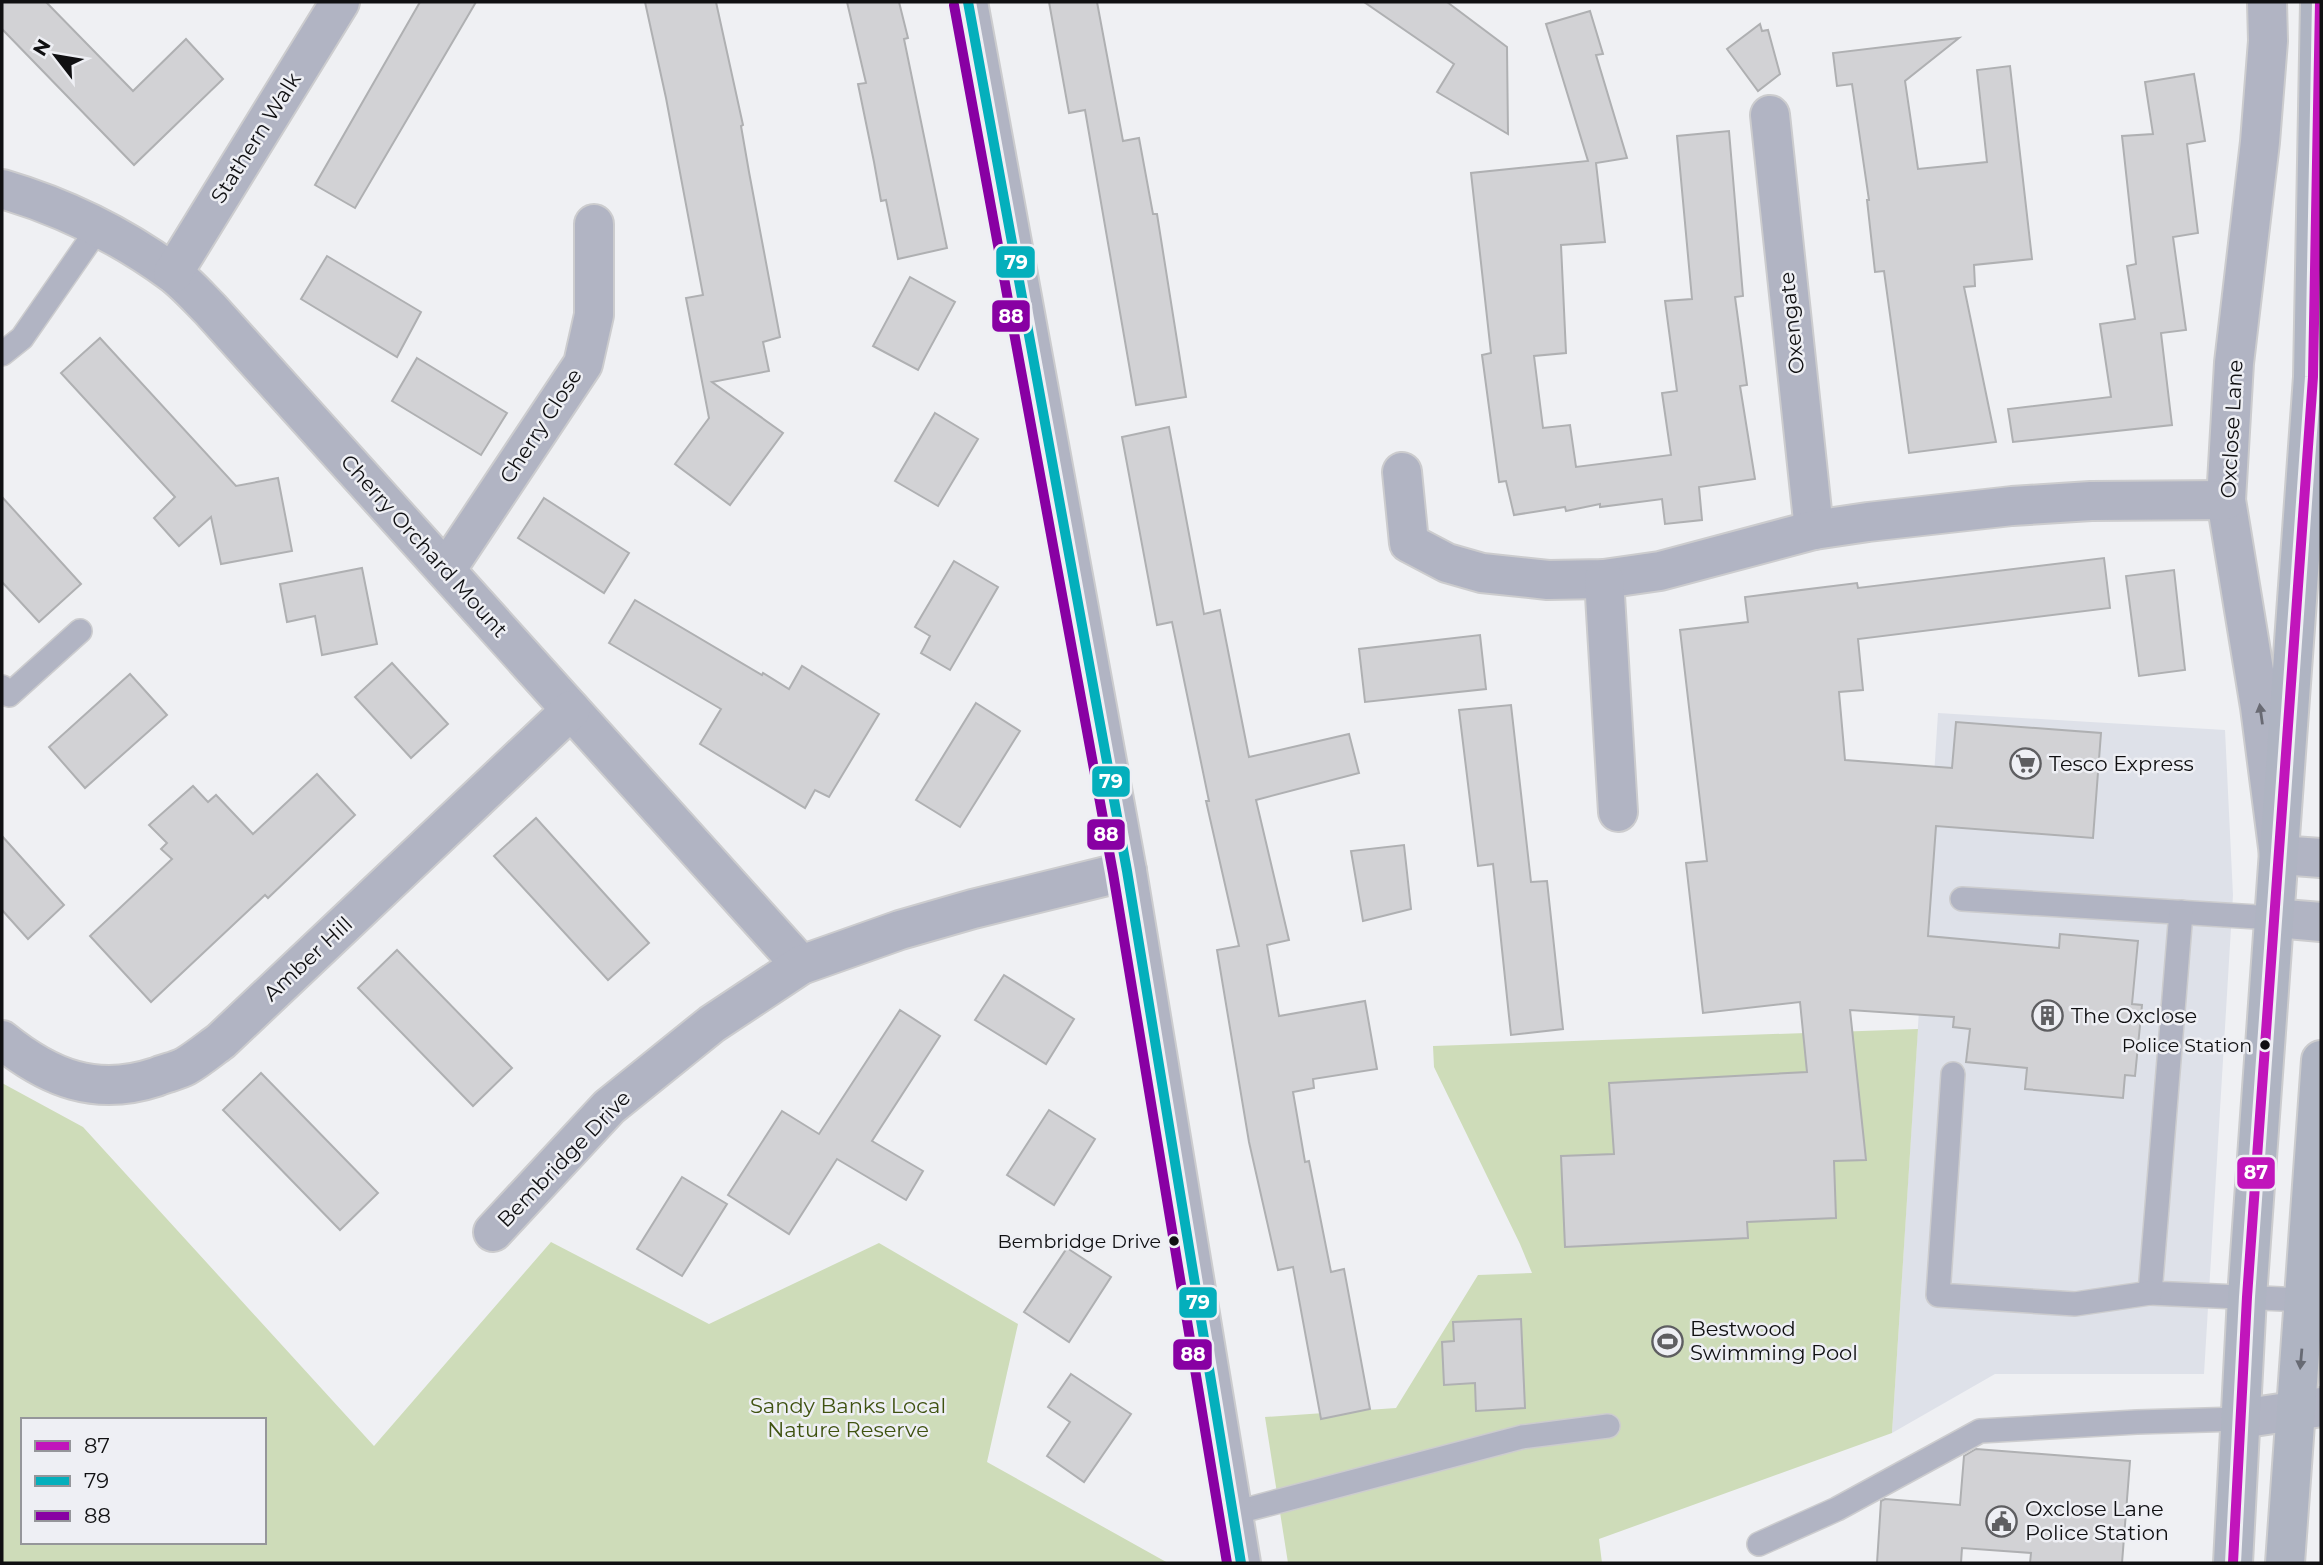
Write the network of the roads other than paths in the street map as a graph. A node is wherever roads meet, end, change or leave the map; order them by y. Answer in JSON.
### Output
{"nodes":[{"id":1,"x":340,"y":2,"type":"edge"},
{"id":2,"x":968,"y":2,"type":"edge"},
{"id":3,"x":2267,"y":2,"type":"edge"},
{"id":4,"x":2320,"y":2,"type":"edge"},
{"id":5,"x":1770,"y":115,"type":"dead end"},
{"id":6,"x":2,"y":189,"type":"edge"},
{"id":7,"x":594,"y":224,"type":"dead end"},
{"id":8,"x":99,"y":227,"type":"junction"},
{"id":9,"x":173,"y":273,"type":"junction"},
{"id":10,"x":2,"y":354,"type":"edge"},
{"id":11,"x":2317,"y":377,"type":"edge"},
{"id":12,"x":1402,"y":472,"type":"dead end"},
{"id":13,"x":2226,"y":500,"type":"junction"},
{"id":14,"x":1814,"y":530,"type":"junction"},
{"id":15,"x":446,"y":570,"type":"junction"},
{"id":16,"x":1604,"y":579,"type":"junction"},
{"id":17,"x":80,"y":631,"type":"dead end"},
{"id":18,"x":2,"y":687,"type":"edge"},
{"id":19,"x":571,"y":710,"type":"junction"},
{"id":20,"x":1618,"y":813,"type":"dead end"},
{"id":21,"x":2279,"y":855,"type":"junction"},
{"id":22,"x":2321,"y":858,"type":"edge"},
{"id":23,"x":1127,"y":871,"type":"junction"},
{"id":24,"x":1962,"y":899,"type":"dead end"},
{"id":25,"x":2181,"y":912,"type":"junction"},
{"id":26,"x":2274,"y":918,"type":"junction"},
{"id":27,"x":2321,"y":922,"type":"edge"},
{"id":28,"x":801,"y":965,"type":"junction"},
{"id":29,"x":2,"y":1040,"type":"edge"},
{"id":30,"x":2321,"y":1060,"type":"edge"},
{"id":31,"x":1953,"y":1074,"type":"dead end"},
{"id":32,"x":493,"y":1231,"type":"dead end"},
{"id":33,"x":2150,"y":1293,"type":"junction"},
{"id":34,"x":2247,"y":1297,"type":"junction"},
{"id":35,"x":2306,"y":1300,"type":"junction"},
{"id":36,"x":2309,"y":1408,"type":"edge"},
{"id":37,"x":2240,"y":1419,"type":"junction"},
{"id":38,"x":1608,"y":1426,"type":"dead end"},
{"id":39,"x":1234,"y":1513,"type":"junction"},
{"id":40,"x":1759,"y":1544,"type":"dead end"},
{"id":41,"x":1241,"y":1563,"type":"edge"},
{"id":42,"x":2233,"y":1563,"type":"edge"},
{"id":43,"x":2286,"y":1563,"type":"edge"}],
"edges":[{"from":1,"to":9,"type":"street","name":"Stathern Walk"},
{"from":2,"to":23,"type":"street"},
{"from":3,"to":13,"type":"street","name":"Oxclose Lane"},
{"from":4,"to":11,"type":"main road","name":"Oxclose Lane"},
{"from":5,"to":14,"type":"street","name":"Oxengate"},
{"from":6,"to":8,"type":"street","name":"Cherry Orchard Mount"},
{"from":7,"to":15,"type":"street","name":"Cherry Close"},
{"from":8,"to":9,"type":"street","name":"Cherry Orchard Mount"},
{"from":8,"to":10,"type":"lane"},
{"from":9,"to":15,"type":"street","name":"Cherry Orchard Mount"},
{"from":11,"to":21,"type":"main road","name":"Oxclose Lane"},
{"from":12,"to":16,"type":"street"},
{"from":13,"to":14,"type":"street"},
{"from":21,"to":13,"type":"street","name":"Oxclose Lane","one_way":true},
{"from":14,"to":16,"type":"street"},
{"from":15,"to":19,"type":"street","name":"Cherry Orchard Mount"},
{"from":16,"to":20,"type":"street"},
{"from":17,"to":18,"type":"lane"},
{"from":19,"to":28,"type":"street","name":"Cherry Orchard Mount"},
{"from":19,"to":29,"type":"street","name":"Amber Hill"},
{"from":21,"to":22,"type":"street"},
{"from":21,"to":26,"type":"main road","name":"Oxclose Lane"},
{"from":23,"to":28,"type":"street","name":"Bembridge Drive"},
{"from":23,"to":39,"type":"street"},
{"from":24,"to":25,"type":"lane"},
{"from":25,"to":26,"type":"lane"},
{"from":25,"to":33,"type":"lane"},
{"from":26,"to":27,"type":"street"},
{"from":26,"to":34,"type":"main road","name":"Oxclose Lane"},
{"from":28,"to":32,"type":"street","name":"Bembridge Drive"},
{"from":30,"to":35,"type":"main road"},
{"from":31,"to":33,"type":"lane"},
{"from":33,"to":34,"type":"lane"},
{"from":34,"to":35,"type":"lane"},
{"from":34,"to":37,"type":"main road","name":"Oxclose Lane"},
{"from":35,"to":36,"type":"main road","one_way":true},
{"from":36,"to":37,"type":"street"},
{"from":36,"to":43,"type":"main road"},
{"from":37,"to":40,"type":"lane"},
{"from":37,"to":42,"type":"main road","name":"Oxclose Lane"},
{"from":38,"to":39,"type":"lane"},
{"from":39,"to":41,"type":"street"}]}
